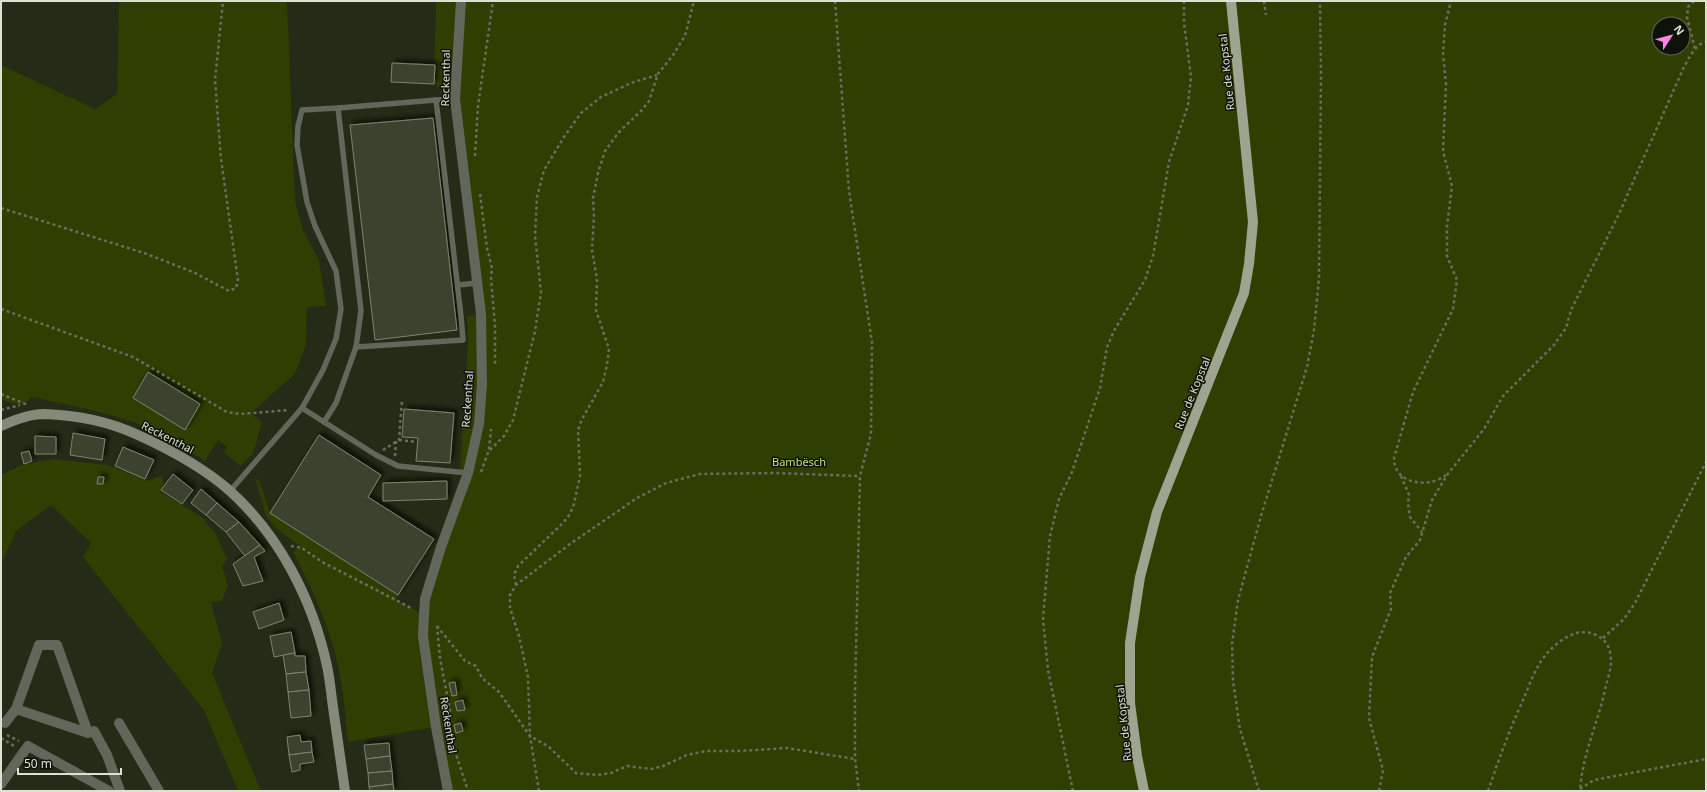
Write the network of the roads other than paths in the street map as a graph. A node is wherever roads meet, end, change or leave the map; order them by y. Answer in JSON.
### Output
{"nodes":[{"id":1,"x":461,"y":1,"type":"edge"},
{"id":2,"x":1231,"y":1,"type":"edge"},
{"id":3,"x":455,"y":99,"type":"junction"},
{"id":4,"x":436,"y":100,"type":"junction"},
{"id":5,"x":338,"y":108,"type":"junction"},
{"id":6,"x":477,"y":283,"type":"junction"},
{"id":7,"x":458,"y":285,"type":"junction"},
{"id":8,"x":356,"y":347,"type":"junction"},
{"id":9,"x":302,"y":408,"type":"junction"},
{"id":10,"x":324,"y":422,"type":"junction"},
{"id":11,"x":1,"y":426,"type":"edge"},
{"id":12,"x":468,"y":473,"type":"junction"},
{"id":13,"x":230,"y":491,"type":"junction"},
{"id":14,"x":16,"y":709,"type":"junction"},
{"id":15,"x":119,"y":723,"type":"dead end"},
{"id":16,"x":3,"y":727,"type":"edge"},
{"id":17,"x":91,"y":732,"type":"junction"},
{"id":18,"x":1,"y":784,"type":"edge"},
{"id":19,"x":109,"y":791,"type":"edge"},
{"id":20,"x":120,"y":791,"type":"edge"},
{"id":21,"x":159,"y":791,"type":"edge"},
{"id":22,"x":345,"y":791,"type":"edge"},
{"id":23,"x":448,"y":791,"type":"edge"},
{"id":24,"x":1144,"y":791,"type":"edge"}],
"edges":[{"from":1,"to":3,"type":"street","name":"Reckenthal"},
{"from":2,"to":24,"type":"main road","name":"Rue de Kopstal"},
{"from":3,"to":4,"type":"lane"},
{"from":3,"to":6,"type":"street","name":"Reckenthal"},
{"from":4,"to":5,"type":"lane"},
{"from":4,"to":7,"type":"lane"},
{"from":5,"to":8,"type":"lane"},
{"from":5,"to":9,"type":"lane"},
{"from":6,"to":7,"type":"lane"},
{"from":6,"to":12,"type":"street","name":"Reckenthal"},
{"from":7,"to":8,"type":"lane"},
{"from":8,"to":10,"type":"lane"},
{"from":9,"to":10,"type":"lane"},
{"from":9,"to":13,"type":"lane"},
{"from":10,"to":12,"type":"lane"},
{"from":11,"to":13,"type":"main road","name":"Reckenthal"},
{"from":12,"to":23,"type":"street","name":"Reckenthal"},
{"from":13,"to":22,"type":"main road","name":"Reckenthal"},
{"from":14,"to":16,"type":"street"},
{"from":14,"to":17,"type":"street"},
{"from":14,"to":17,"type":"street"},
{"from":15,"to":21,"type":"street"},
{"from":17,"to":20,"type":"street"},
{"from":18,"to":19,"type":"street"}]}
